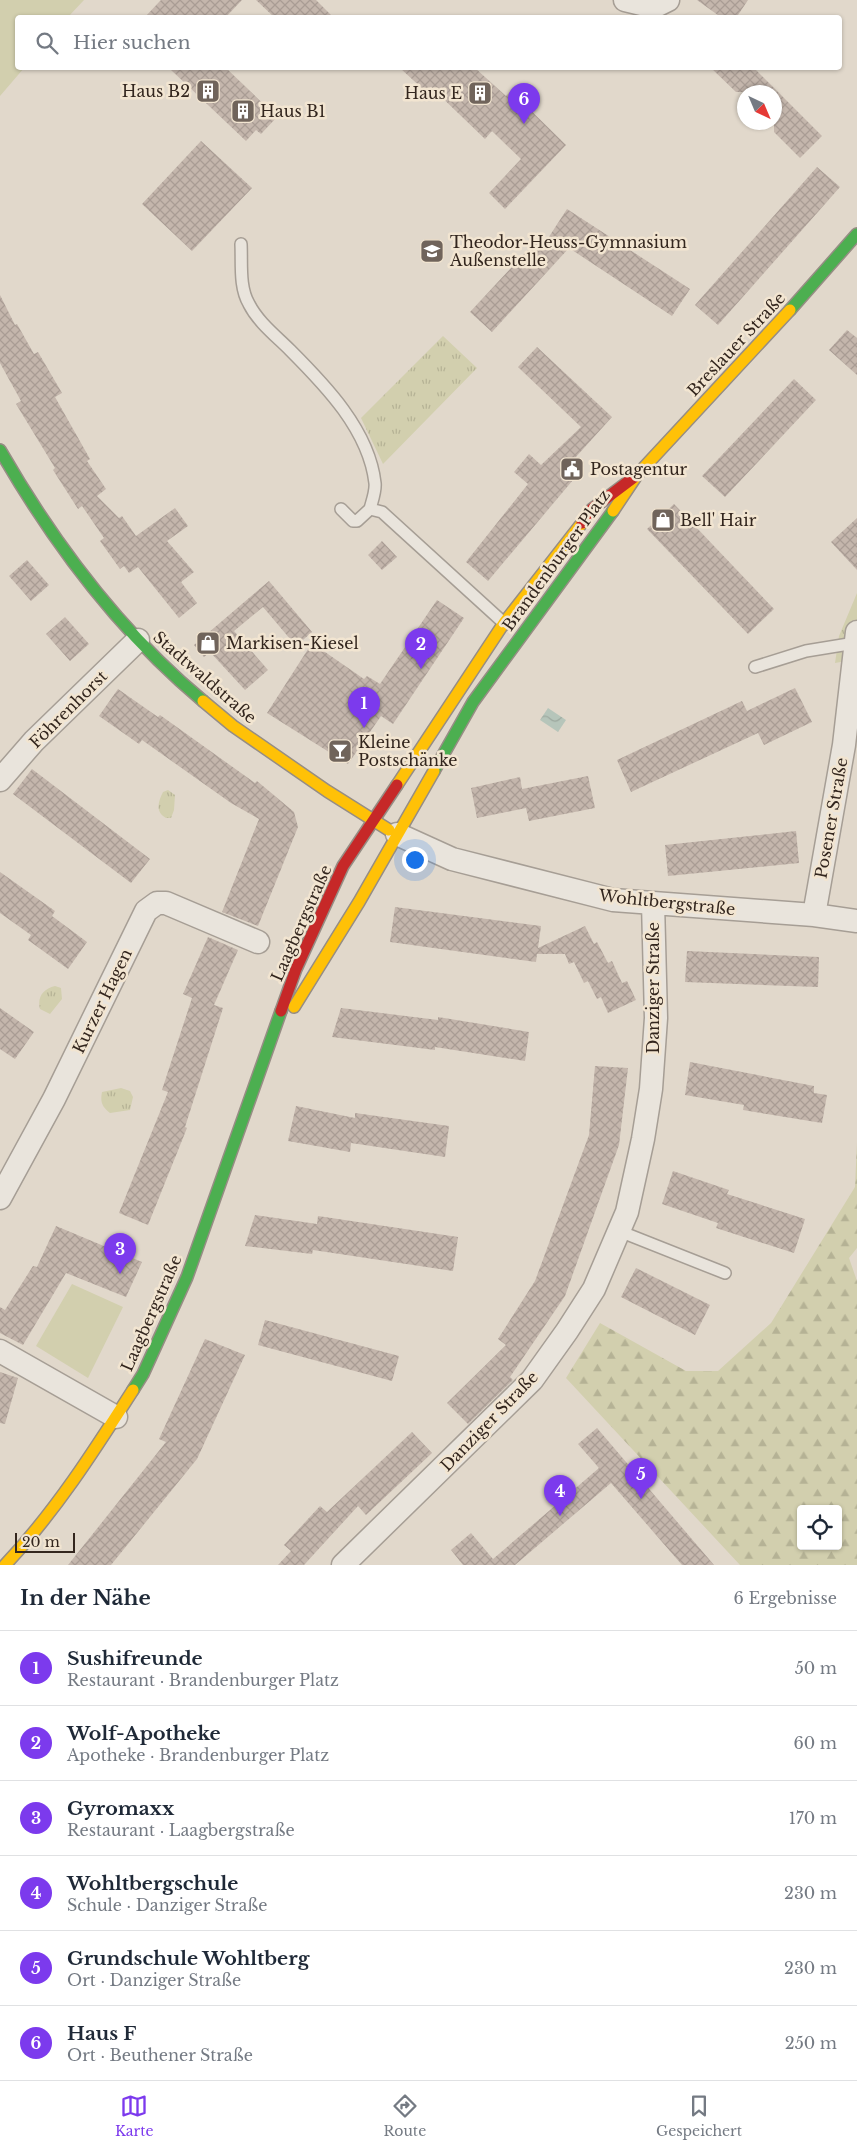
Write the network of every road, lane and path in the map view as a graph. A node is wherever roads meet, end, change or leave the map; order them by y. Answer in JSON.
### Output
{"nodes":[{"id":1,"x":625,"y":0,"type":"edge"},
{"id":2,"x":668,"y":0,"type":"edge"},
{"id":3,"x":857,"y":234,"type":"edge"},
{"id":4,"x":241,"y":244,"type":"dead end"},
{"id":5,"x":0,"y":450,"type":"edge"},
{"id":6,"x":637,"y":475,"type":"junction"},
{"id":7,"x":341,"y":509,"type":"dead end"},
{"id":8,"x":370,"y":509,"type":"junction"},
{"id":9,"x":504,"y":623,"type":"junction"},
{"id":10,"x":522,"y":634,"type":"junction"},
{"id":11,"x":856,"y":637,"type":"edge"},
{"id":12,"x":138,"y":640,"type":"junction"},
{"id":13,"x":755,"y":667,"type":"dead end"},
{"id":14,"x":849,"y":766,"type":"edge"},
{"id":15,"x":0,"y":780,"type":"edge"},
{"id":16,"x":372,"y":821,"type":"junction"},
{"id":17,"x":397,"y":834,"type":"junction"},
{"id":18,"x":652,"y":903,"type":"junction"},
{"id":19,"x":814,"y":915,"type":"junction"},
{"id":20,"x":857,"y":921,"type":"edge"},
{"id":21,"x":258,"y":942,"type":"dead end"},
{"id":22,"x":270,"y":1044,"type":"junction"},
{"id":23,"x":0,"y":1198,"type":"edge"},
{"id":24,"x":619,"y":1231,"type":"junction"},
{"id":25,"x":726,"y":1273,"type":"dead end"},
{"id":26,"x":0,"y":1352,"type":"edge"},
{"id":27,"x":116,"y":1417,"type":"junction"},
{"id":28,"x":5,"y":1565,"type":"edge"},
{"id":29,"x":343,"y":1565,"type":"edge"}],
"edges":[{"from":1,"to":2,"type":"street"},
{"from":3,"to":6,"type":"street","name":"Breslauer Straße"},
{"from":4,"to":8,"type":"lane"},
{"from":5,"to":12,"type":"street","name":"Stadtwaldstraße"},
{"from":6,"to":9,"type":"street","name":"Brandenburger Platz"},
{"from":6,"to":10,"type":"street","name":"Brandenburger Platz"},
{"from":7,"to":8,"type":"lane"},
{"from":8,"to":9,"type":"lane"},
{"from":9,"to":10,"type":"lane"},
{"from":9,"to":16,"type":"street","name":"Brandenburger Platz"},
{"from":10,"to":17,"type":"street","name":"Brandenburger Platz"},
{"from":11,"to":13,"type":"lane"},
{"from":11,"to":14,"type":"street","name":"Posener Straße"},
{"from":12,"to":15,"type":"street","name":"Föhrenhorst"},
{"from":12,"to":16,"type":"street","name":"Stadtwaldstraße"},
{"from":14,"to":19,"type":"street","name":"Posener Straße"},
{"from":16,"to":17,"type":"street","name":"Stadtwaldstraße"},
{"from":16,"to":22,"type":"street","name":"Laagbergstraße"},
{"from":17,"to":18,"type":"street","name":"Wohltbergstraße"},
{"from":17,"to":22,"type":"street","name":"Laagbergstraße"},
{"from":18,"to":19,"type":"street","name":"Wohltbergstraße"},
{"from":18,"to":24,"type":"street","name":"Danziger Straße"},
{"from":19,"to":20,"type":"street","name":"Wohltbergstraße"},
{"from":21,"to":23,"type":"street","name":"Kurzer Hagen"},
{"from":22,"to":27,"type":"street","name":"Laagbergstraße"},
{"from":24,"to":25,"type":"lane"},
{"from":24,"to":29,"type":"street","name":"Danziger Straße"},
{"from":26,"to":27,"type":"street"},
{"from":27,"to":28,"type":"street","name":"Laagbergstraße"}]}
